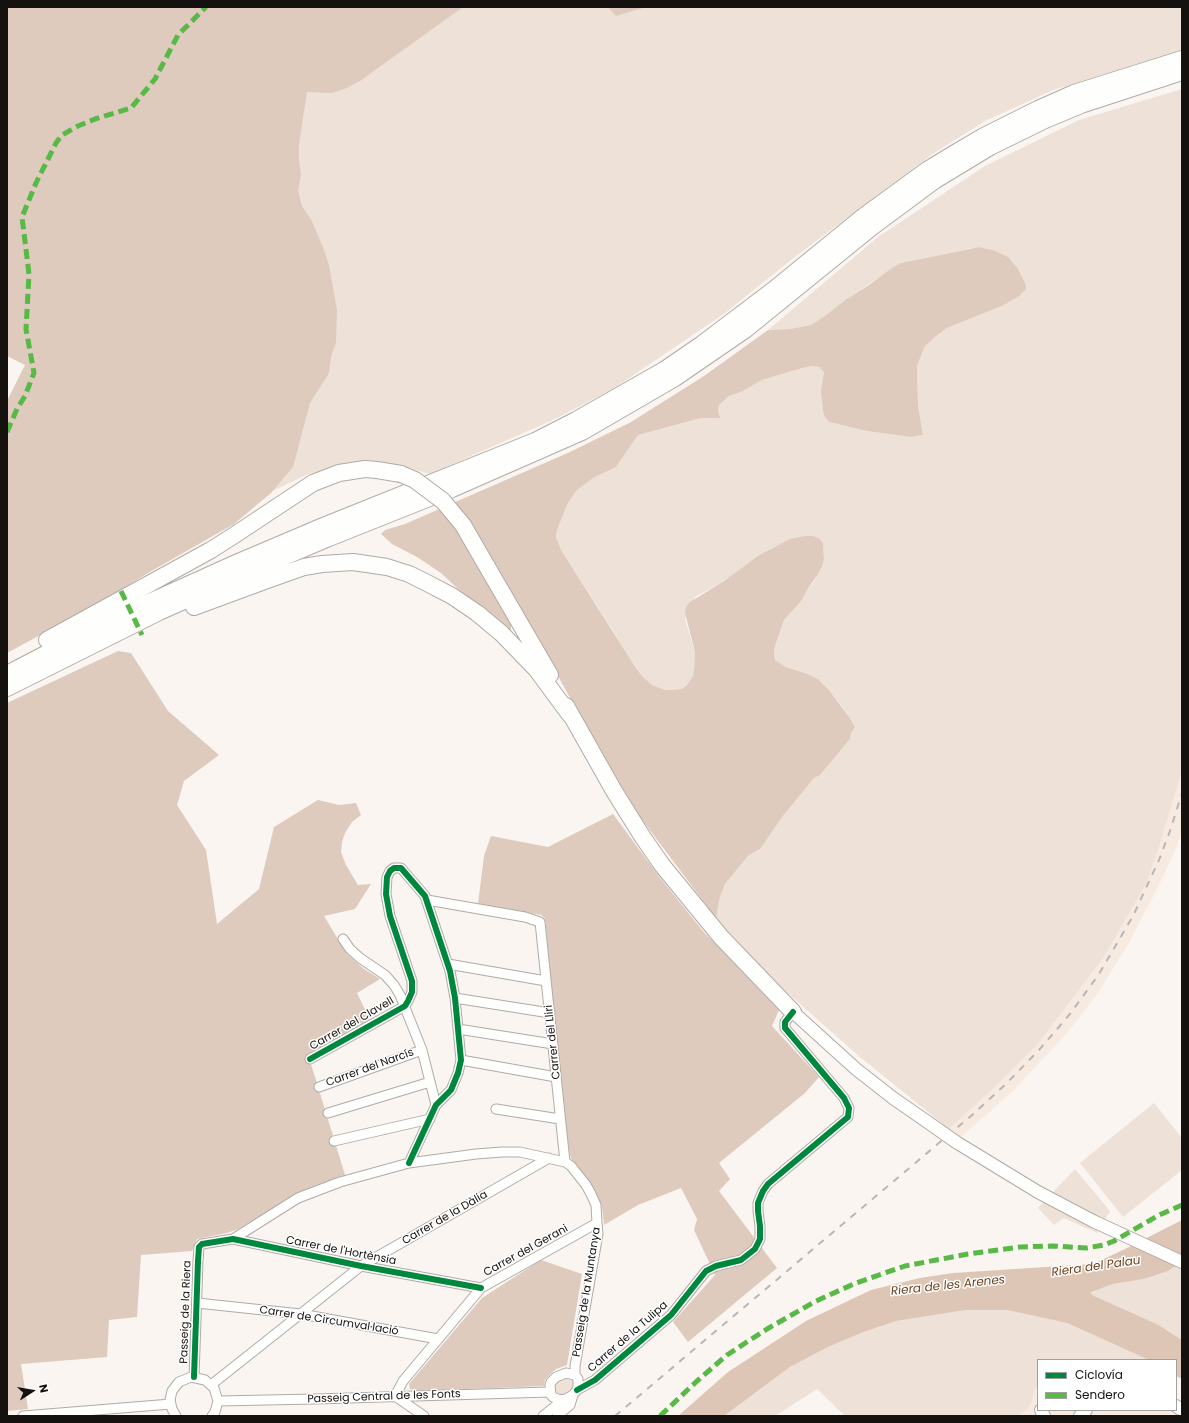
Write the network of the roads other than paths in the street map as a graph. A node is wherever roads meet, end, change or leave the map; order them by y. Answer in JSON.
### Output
{"nodes":[{"id":1,"x":1182,"y":59,"type":"edge"},
{"id":2,"x":1182,"y":72,"type":"edge"},
{"id":3,"x":73,"y":654,"type":"junction"},
{"id":4,"x":7,"y":663,"type":"edge"},
{"id":5,"x":7,"y":674,"type":"edge"},
{"id":6,"x":7,"y":688,"type":"edge"},
{"id":7,"x":570,"y":715,"type":"junction"},
{"id":8,"x":427,"y":900,"type":"junction"},
{"id":9,"x":343,"y":939,"type":"dead end"},
{"id":10,"x":448,"y":964,"type":"junction"},
{"id":11,"x":546,"y":981,"type":"junction"},
{"id":12,"x":454,"y":998,"type":"junction"},
{"id":13,"x":404,"y":1006,"type":"junction"},
{"id":14,"x":794,"y":1012,"type":"junction"},
{"id":15,"x":550,"y":1013,"type":"junction"},
{"id":16,"x":458,"y":1029,"type":"junction"},
{"id":17,"x":553,"y":1044,"type":"junction"},
{"id":18,"x":422,"y":1050,"type":"junction"},
{"id":19,"x":310,"y":1059,"type":"dead end"},
{"id":20,"x":461,"y":1060,"type":"junction"},
{"id":21,"x":556,"y":1077,"type":"junction"},
{"id":22,"x":430,"y":1082,"type":"junction"},
{"id":23,"x":319,"y":1087,"type":"dead end"},
{"id":24,"x":436,"y":1105,"type":"junction"},
{"id":25,"x":496,"y":1109,"type":"dead end"},
{"id":26,"x":328,"y":1113,"type":"dead end"},
{"id":27,"x":430,"y":1119,"type":"junction"},
{"id":28,"x":560,"y":1119,"type":"junction"},
{"id":29,"x":334,"y":1140,"type":"dead end"},
{"id":30,"x":549,"y":1158,"type":"junction"},
{"id":31,"x":565,"y":1162,"type":"junction"},
{"id":32,"x":409,"y":1164,"type":"junction"},
{"id":33,"x":598,"y":1223,"type":"junction"},
{"id":34,"x":233,"y":1239,"type":"junction"},
{"id":35,"x":199,"y":1247,"type":"joint"},
{"id":36,"x":1182,"y":1262,"type":"edge"},
{"id":37,"x":361,"y":1266,"type":"junction"},
{"id":38,"x":481,"y":1288,"type":"junction"},
{"id":39,"x":197,"y":1303,"type":"junction"},
{"id":40,"x":301,"y":1314,"type":"junction"},
{"id":41,"x":438,"y":1339,"type":"junction"},
{"id":42,"x":575,"y":1376,"type":"junction"},
{"id":43,"x":194,"y":1377,"type":"junction"},
{"id":44,"x":211,"y":1385,"type":"junction"},
{"id":45,"x":550,"y":1392,"type":"junction"},
{"id":46,"x":575,"y":1393,"type":"junction"},
{"id":47,"x":395,"y":1396,"type":"junction"},
{"id":48,"x":563,"y":1400,"type":"junction"},
{"id":49,"x":218,"y":1401,"type":"junction"},
{"id":50,"x":171,"y":1404,"type":"junction"},
{"id":51,"x":23,"y":1416,"type":"edge"},
{"id":52,"x":176,"y":1416,"type":"edge"},
{"id":53,"x":212,"y":1416,"type":"edge"},
{"id":54,"x":424,"y":1416,"type":"edge"},
{"id":55,"x":543,"y":1416,"type":"edge"},
{"id":56,"x":557,"y":1416,"type":"edge"}],
"edges":[{"from":1,"to":5,"type":"highway"},
{"from":2,"to":3,"type":"highway"},
{"from":3,"to":6,"type":"highway"},
{"from":3,"to":7,"type":"highway"},
{"from":4,"to":7,"type":"highway","bridge":true},
{"from":7,"to":14,"type":"highway"},
{"from":8,"to":10,"type":"street"},
{"from":8,"to":11,"type":"street","name":"Carrer del Lliri"},
{"from":8,"to":13,"type":"street"},
{"from":9,"to":13,"type":"street"},
{"from":10,"to":11,"type":"street"},
{"from":10,"to":12,"type":"street"},
{"from":11,"to":15,"type":"street","name":"Carrer del Lliri"},
{"from":12,"to":15,"type":"street"},
{"from":12,"to":16,"type":"street"},
{"from":13,"to":18,"type":"street"},
{"from":13,"to":19,"type":"street","name":"Carrer del Clavell"},
{"from":14,"to":36,"type":"main road","bridge":true},
{"from":14,"to":46,"type":"street","name":"Carrer de la Tulipa"},
{"from":15,"to":17,"type":"street","name":"Carrer del Lliri"},
{"from":16,"to":17,"type":"street"},
{"from":16,"to":20,"type":"street"},
{"from":17,"to":21,"type":"street","name":"Carrer del Lliri"},
{"from":18,"to":22,"type":"street"},
{"from":18,"to":23,"type":"street","name":"Carrer del Narcís"},
{"from":20,"to":21,"type":"street"},
{"from":20,"to":24,"type":"street"},
{"from":21,"to":28,"type":"street","name":"Carrer del Lliri"},
{"from":22,"to":24,"type":"street"},
{"from":22,"to":26,"type":"street"},
{"from":24,"to":27,"type":"street"},
{"from":25,"to":28,"type":"street"},
{"from":27,"to":29,"type":"street"},
{"from":27,"to":32,"type":"street"},
{"from":28,"to":31,"type":"street","name":"Carrer del Lliri"},
{"from":30,"to":31,"type":"street"},
{"from":30,"to":32,"type":"street"},
{"from":30,"to":37,"type":"street","name":"Carrer de la Dàlia"},
{"from":31,"to":33,"type":"street","name":"Passeig de la Muntanya"},
{"from":32,"to":34,"type":"street"},
{"from":33,"to":38,"type":"street","name":"Carrer del Gerani"},
{"from":33,"to":42,"type":"street","name":"Passeig de la Muntanya"},
{"from":34,"to":35,"type":"street","name":"Carrer de l'Hortènsia"},
{"from":34,"to":37,"type":"street","name":"Carrer de l'Hortènsia"},
{"from":35,"to":39,"type":"street","name":"Passeig de la Riera"},
{"from":37,"to":38,"type":"street","name":"Carrer de l'Hortènsia"},
{"from":37,"to":40,"type":"street","name":"Carrer de la Dàlia"},
{"from":38,"to":41,"type":"street","name":"Carrer del Gerani"},
{"from":39,"to":40,"type":"street","name":"Carrer de Circumval·lació"},
{"from":39,"to":43,"type":"street","name":"Passeig de la Riera"},
{"from":40,"to":41,"type":"street","name":"Carrer de Circumval·lació"},
{"from":40,"to":44,"type":"street","name":"Carrer de la Dàlia"},
{"from":41,"to":47,"type":"street","name":"Carrer del Gerani"},
{"from":42,"to":45,"type":"street"},
{"from":42,"to":46,"type":"street"},
{"from":43,"to":44,"type":"street"},
{"from":43,"to":50,"type":"street"},
{"from":44,"to":49,"type":"street"},
{"from":45,"to":47,"type":"street","name":"Passeig Central de les Fonts"},
{"from":45,"to":48,"type":"street"},
{"from":46,"to":48,"type":"street"},
{"from":46,"to":56,"type":"street"},
{"from":47,"to":49,"type":"street","name":"Passeig Central de les Fonts"},
{"from":47,"to":54,"type":"street"},
{"from":48,"to":55,"type":"street"},
{"from":49,"to":53,"type":"street"},
{"from":50,"to":51,"type":"street"},
{"from":50,"to":52,"type":"street"}]}
